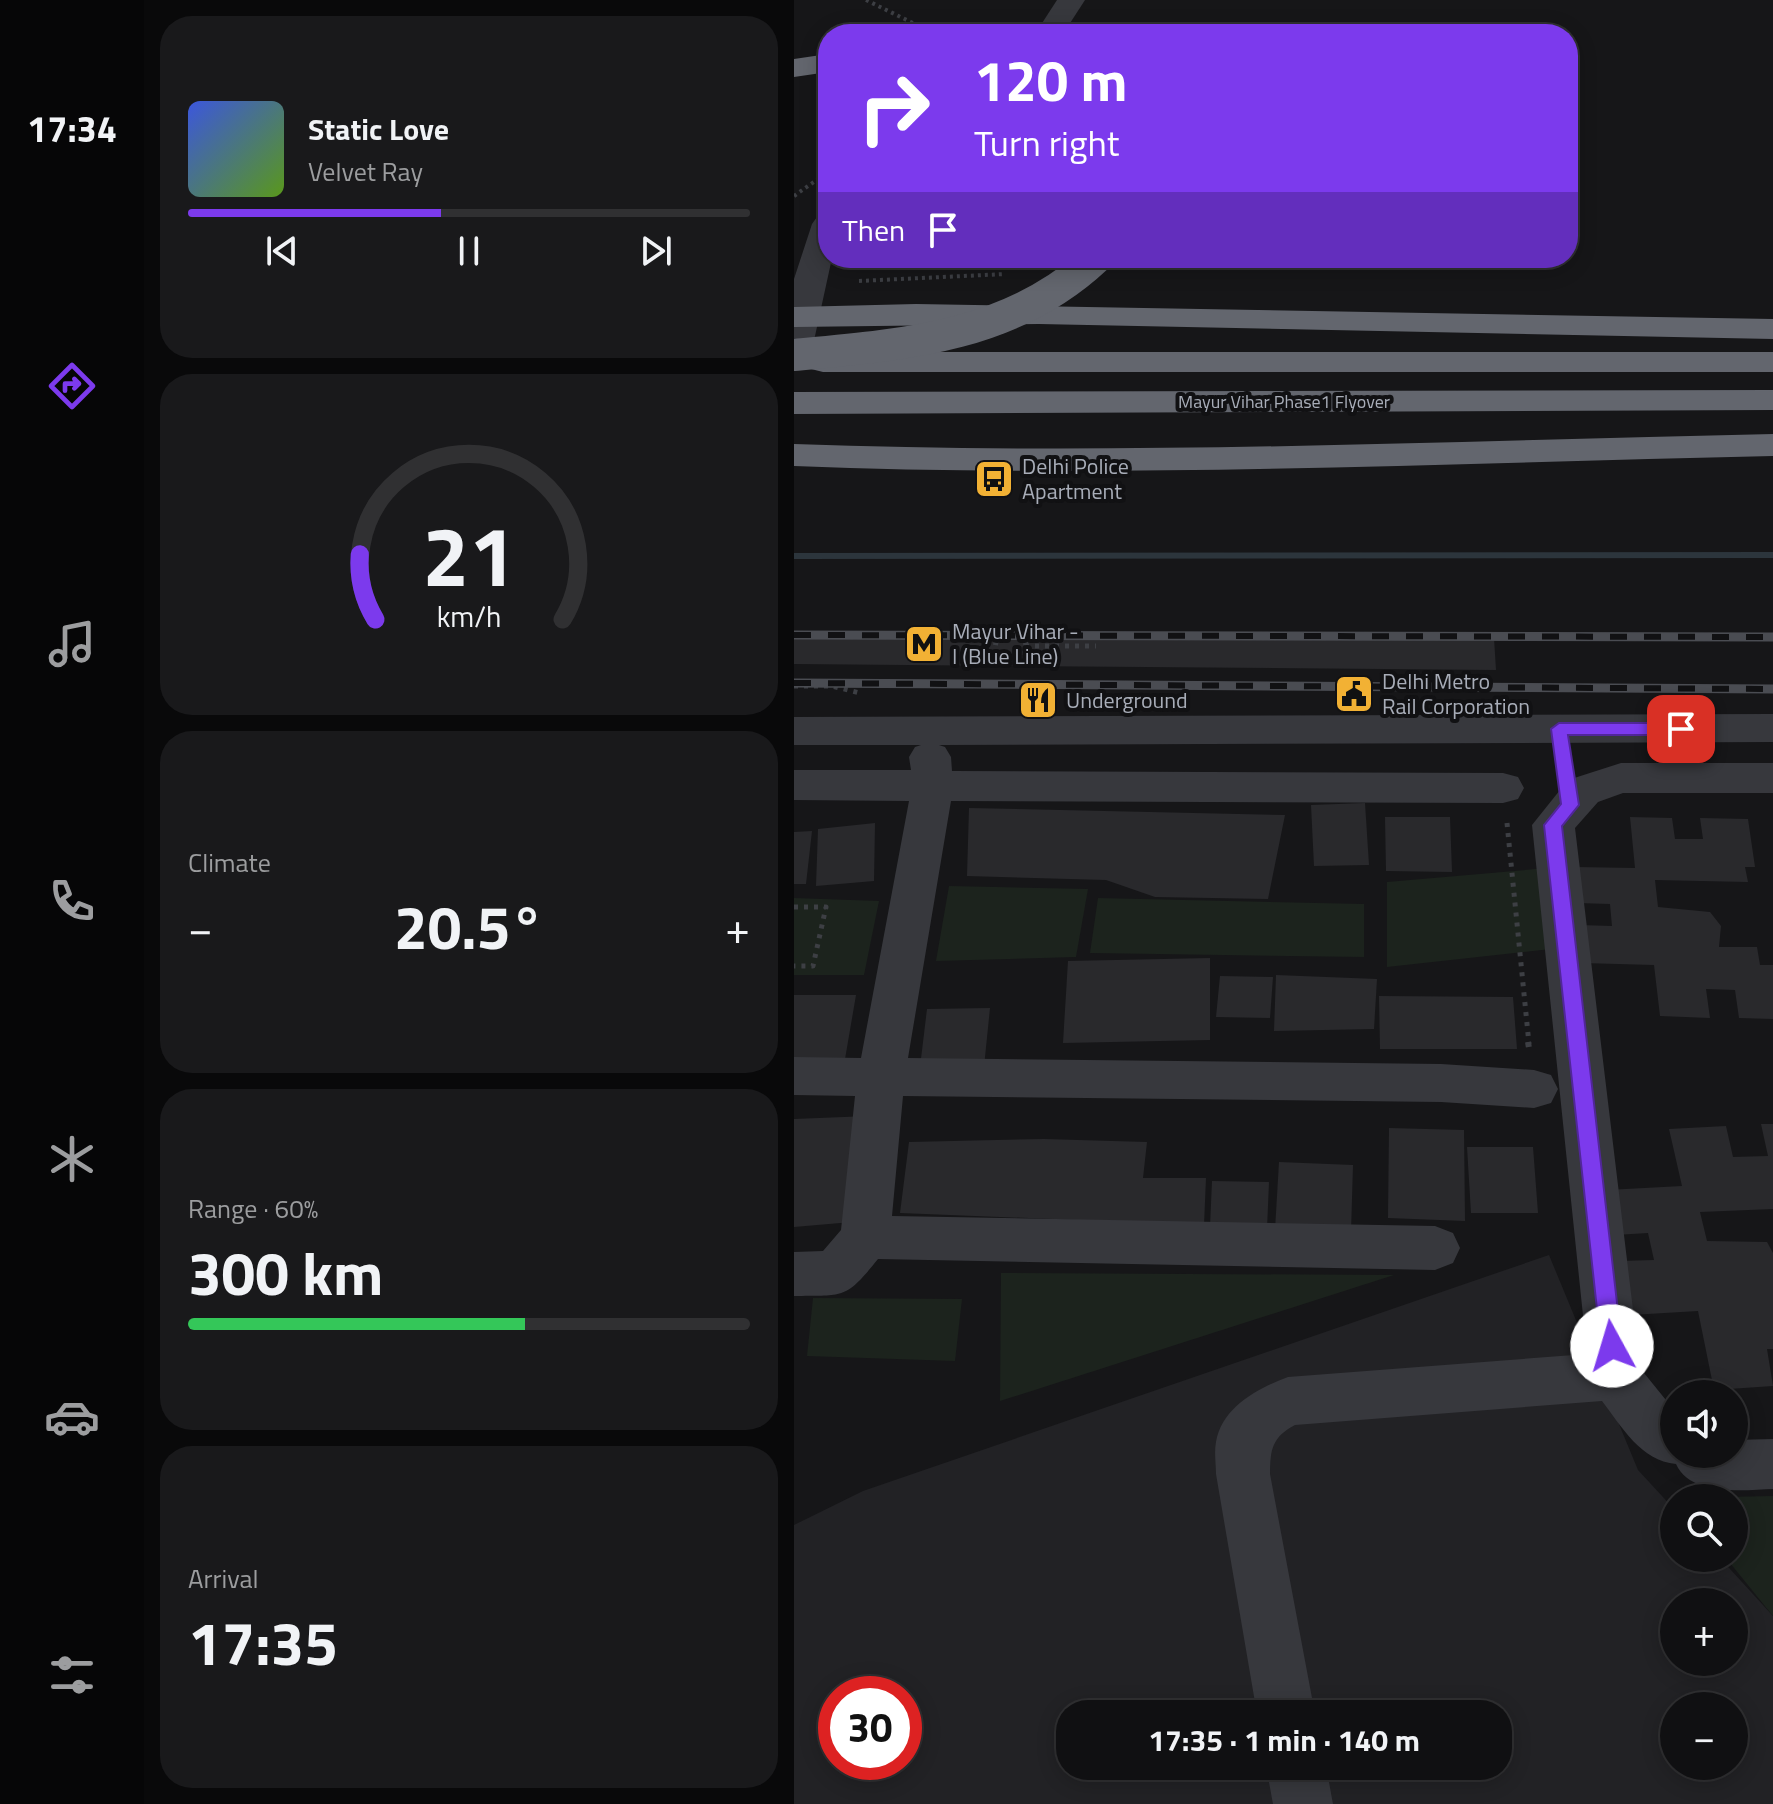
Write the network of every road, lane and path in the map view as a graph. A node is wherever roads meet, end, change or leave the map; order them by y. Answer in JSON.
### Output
{"nodes":[{"id":1,"x":866,"y":0,"type":"edge"},
{"id":2,"x":1071,"y":0,"type":"edge"},
{"id":3,"x":913,"y":24,"type":"edge"},
{"id":4,"x":1055,"y":24,"type":"edge"},
{"id":5,"x":818,"y":64,"type":"edge"},
{"id":6,"x":794,"y":68,"type":"edge"},
{"id":7,"x":818,"y":179,"type":"edge"},
{"id":8,"x":794,"y":196,"type":"edge"},
{"id":9,"x":818,"y":245,"type":"edge"},
{"id":10,"x":1084,"y":268,"type":"edge"},
{"id":11,"x":799,"y":317,"type":"edge"},
{"id":12,"x":1773,"y":329,"type":"edge"},
{"id":13,"x":794,"y":354,"type":"edge"},
{"id":14,"x":794,"y":362,"type":"edge"},
{"id":15,"x":1773,"y":362,"type":"edge"},
{"id":16,"x":1773,"y":400,"type":"edge"},
{"id":17,"x":794,"y":403,"type":"edge"},
{"id":18,"x":1773,"y":445,"type":"edge"},
{"id":19,"x":794,"y":455,"type":"edge"},
{"id":20,"x":997,"y":635,"type":"dead end"},
{"id":21,"x":1027,"y":635,"type":"dead end"},
{"id":22,"x":1025,"y":646,"type":"junction"},
{"id":23,"x":1096,"y":646,"type":"dead end"},
{"id":24,"x":994,"y":655,"type":"dead end"},
{"id":25,"x":1024,"y":655,"type":"dead end"},
{"id":26,"x":794,"y":686,"type":"edge"},
{"id":27,"x":832,"y":686,"type":"dead end"},
{"id":28,"x":1773,"y":728,"type":"edge"},
{"id":29,"x":1559,"y":729,"type":"junction"},
{"id":30,"x":794,"y":731,"type":"edge"},
{"id":31,"x":933,"y":731,"type":"junction"},
{"id":32,"x":1773,"y":778,"type":"edge"},
{"id":33,"x":794,"y":785,"type":"edge"},
{"id":34,"x":933,"y":786,"type":"junction"},
{"id":35,"x":1503,"y":788,"type":"joint"},
{"id":36,"x":1570,"y":805,"type":"junction"},
{"id":37,"x":794,"y":907,"type":"edge"},
{"id":38,"x":794,"y":966,"type":"edge"},
{"id":39,"x":794,"y":1076,"type":"edge"},
{"id":40,"x":881,"y":1076,"type":"junction"},
{"id":41,"x":1534,"y":1089,"type":"joint"},
{"id":42,"x":865,"y":1237,"type":"junction"},
{"id":43,"x":1435,"y":1248,"type":"dead end"},
{"id":44,"x":794,"y":1274,"type":"edge"},
{"id":45,"x":1615,"y":1376,"type":"junction"},
{"id":46,"x":1660,"y":1432,"type":"edge"},
{"id":47,"x":1748,"y":1464,"type":"edge"},
{"id":48,"x":1773,"y":1464,"type":"edge"},
{"id":49,"x":1283,"y":1700,"type":"edge"},
{"id":50,"x":1299,"y":1780,"type":"edge"},
{"id":51,"x":1303,"y":1804,"type":"edge"}],
"edges":[{"from":1,"to":3,"type":"path"},
{"from":2,"to":4,"type":"street"},
{"from":5,"to":6,"type":"highway"},
{"from":7,"to":8,"type":"path"},
{"from":9,"to":11,"type":"street"},
{"from":10,"to":13,"type":"highway","bridge":true},
{"from":11,"to":12,"type":"highway"},
{"from":11,"to":13,"type":"street"},
{"from":14,"to":15,"type":"highway","name":"Mayur Vihar Phase1 Flyover"},
{"from":16,"to":17,"type":"highway","name":"Mayur Vihar Phase1 Flyover"},
{"from":18,"to":19,"type":"highway"},
{"from":20,"to":24,"type":"path"},
{"from":21,"to":22,"type":"path"},
{"from":22,"to":23,"type":"path"},
{"from":22,"to":25,"type":"path"},
{"from":26,"to":27,"type":"path"},
{"from":28,"to":29,"type":"street"},
{"from":29,"to":31,"type":"street"},
{"from":29,"to":36,"type":"street"},
{"from":30,"to":31,"type":"street"},
{"from":31,"to":34,"type":"street"},
{"from":32,"to":36,"type":"street"},
{"from":33,"to":34,"type":"street"},
{"from":34,"to":35,"type":"street"},
{"from":34,"to":40,"type":"street"},
{"from":35,"to":41,"type":"path"},
{"from":36,"to":45,"type":"street"},
{"from":37,"to":38,"type":"path"},
{"from":39,"to":40,"type":"street"},
{"from":40,"to":41,"type":"street"},
{"from":40,"to":42,"type":"street"},
{"from":42,"to":43,"type":"street"},
{"from":42,"to":44,"type":"street"},
{"from":45,"to":46,"type":"street"},
{"from":45,"to":49,"type":"street"},
{"from":47,"to":48,"type":"street"},
{"from":50,"to":51,"type":"street"}]}
